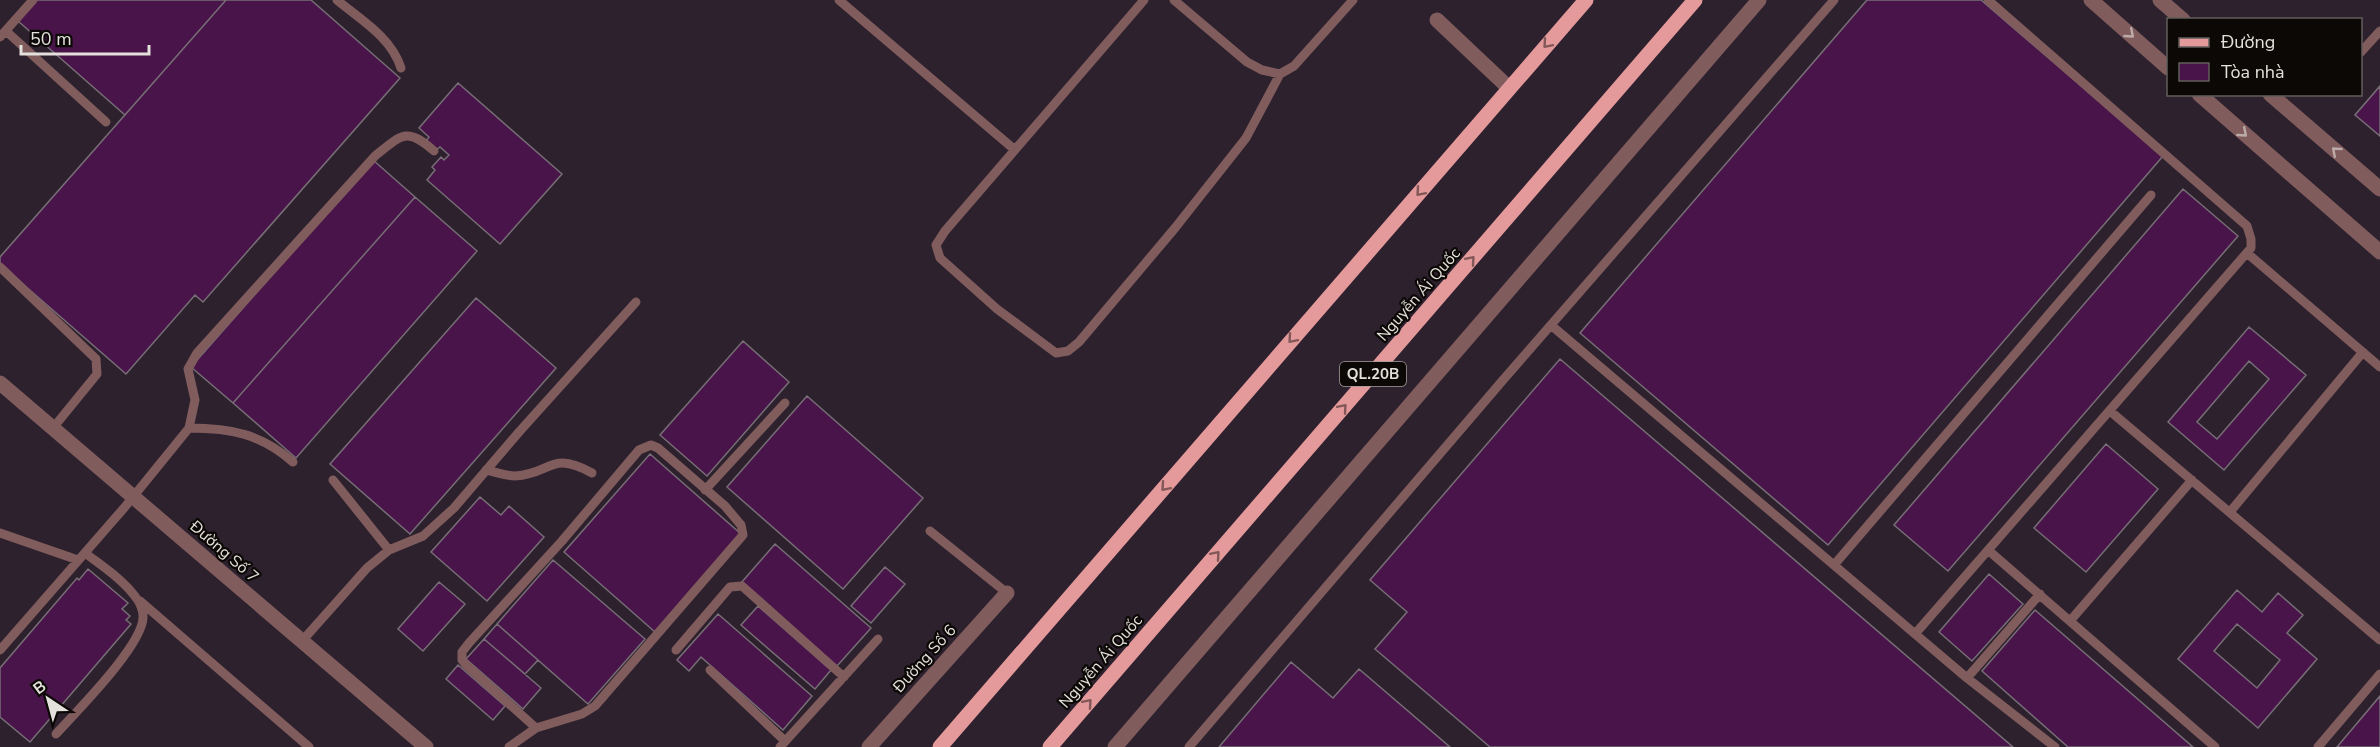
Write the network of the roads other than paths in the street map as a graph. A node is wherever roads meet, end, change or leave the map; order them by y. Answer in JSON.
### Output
{"nodes":[{"id":1,"x":33,"y":0,"type":"edge"},
{"id":2,"x":337,"y":0,"type":"edge"},
{"id":3,"x":839,"y":0,"type":"edge"},
{"id":4,"x":1144,"y":0,"type":"edge"},
{"id":5,"x":1174,"y":0,"type":"edge"},
{"id":6,"x":1353,"y":0,"type":"edge"},
{"id":7,"x":1586,"y":0,"type":"edge"},
{"id":8,"x":1695,"y":0,"type":"edge"},
{"id":9,"x":1759,"y":0,"type":"edge"},
{"id":10,"x":1834,"y":0,"type":"edge"},
{"id":11,"x":1988,"y":0,"type":"edge"},
{"id":12,"x":2091,"y":0,"type":"edge"},
{"id":13,"x":2160,"y":0,"type":"edge"},
{"id":14,"x":2181,"y":18,"type":"edge"},
{"id":15,"x":1437,"y":21,"type":"dead end"},
{"id":16,"x":2380,"y":31,"type":"edge"},
{"id":17,"x":3,"y":34,"type":"edge"},
{"id":18,"x":2362,"y":52,"type":"edge"},
{"id":19,"x":2167,"y":66,"type":"edge"},
{"id":20,"x":401,"y":68,"type":"dead end"},
{"id":21,"x":1280,"y":74,"type":"junction"},
{"id":22,"x":1509,"y":88,"type":"junction"},
{"id":23,"x":2201,"y":96,"type":"edge"},
{"id":24,"x":2272,"y":96,"type":"edge"},
{"id":25,"x":106,"y":122,"type":"dead end"},
{"id":26,"x":1015,"y":150,"type":"junction"},
{"id":27,"x":434,"y":151,"type":"dead end"},
{"id":28,"x":2380,"y":189,"type":"edge"},
{"id":29,"x":2151,"y":195,"type":"dead end"},
{"id":30,"x":2380,"y":252,"type":"edge"},
{"id":31,"x":2247,"y":253,"type":"junction"},
{"id":32,"x":0,"y":267,"type":"edge"},
{"id":33,"x":636,"y":302,"type":"dead end"},
{"id":34,"x":1552,"y":326,"type":"junction"},
{"id":35,"x":2363,"y":352,"type":"junction"},
{"id":36,"x":2380,"y":367,"type":"edge"},
{"id":37,"x":0,"y":383,"type":"edge"},
{"id":38,"x":785,"y":403,"type":"dead end"},
{"id":39,"x":2110,"y":411,"type":"junction"},
{"id":40,"x":53,"y":428,"type":"junction"},
{"id":41,"x":189,"y":428,"type":"junction"},
{"id":42,"x":293,"y":462,"type":"dead end"},
{"id":43,"x":486,"y":470,"type":"junction"},
{"id":44,"x":592,"y":473,"type":"dead end"},
{"id":45,"x":333,"y":480,"type":"dead end"},
{"id":46,"x":2192,"y":480,"type":"junction"},
{"id":47,"x":705,"y":490,"type":"junction"},
{"id":48,"x":134,"y":497,"type":"junction"},
{"id":49,"x":2230,"y":512,"type":"junction"},
{"id":50,"x":930,"y":531,"type":"dead end"},
{"id":51,"x":0,"y":533,"type":"edge"},
{"id":52,"x":389,"y":550,"type":"junction"},
{"id":53,"x":1988,"y":550,"type":"junction"},
{"id":54,"x":82,"y":556,"type":"junction"},
{"id":55,"x":1834,"y":565,"type":"junction"},
{"id":56,"x":1007,"y":593,"type":"joint"},
{"id":57,"x":2040,"y":594,"type":"junction"},
{"id":58,"x":138,"y":599,"type":"junction"},
{"id":59,"x":2070,"y":621,"type":"junction"},
{"id":60,"x":1915,"y":634,"type":"junction"},
{"id":61,"x":878,"y":639,"type":"dead end"},
{"id":62,"x":302,"y":640,"type":"junction"},
{"id":63,"x":2380,"y":640,"type":"edge"},
{"id":64,"x":0,"y":650,"type":"edge"},
{"id":65,"x":676,"y":650,"type":"dead end"},
{"id":66,"x":710,"y":670,"type":"dead end"},
{"id":67,"x":2380,"y":674,"type":"edge"},
{"id":68,"x":844,"y":677,"type":"junction"},
{"id":69,"x":1967,"y":678,"type":"junction"},
{"id":70,"x":536,"y":728,"type":"junction"},
{"id":71,"x":56,"y":734,"type":"dead end"},
{"id":72,"x":783,"y":744,"type":"edge"},
{"id":73,"x":305,"y":746,"type":"edge"},
{"id":74,"x":426,"y":747,"type":"edge"},
{"id":75,"x":509,"y":747,"type":"edge"},
{"id":76,"x":868,"y":747,"type":"edge"},
{"id":77,"x":940,"y":747,"type":"edge"},
{"id":78,"x":1050,"y":747,"type":"edge"},
{"id":79,"x":1115,"y":747,"type":"edge"},
{"id":80,"x":1189,"y":747,"type":"edge"},
{"id":81,"x":2055,"y":747,"type":"edge"},
{"id":82,"x":2215,"y":747,"type":"edge"},
{"id":83,"x":2318,"y":747,"type":"edge"}],
"edges":[{"from":1,"to":17,"type":"lane"},
{"from":2,"to":20,"type":"lane"},
{"from":3,"to":26,"type":"lane"},
{"from":4,"to":26,"type":"lane"},
{"from":5,"to":21,"type":"lane"},
{"from":6,"to":21,"type":"lane"},
{"from":7,"to":22,"type":"main road","one_way":true},
{"from":78,"to":8,"type":"main road","name":"Nguyễn Ái Quốc","number":"QL.20B","one_way":true},
{"from":9,"to":79,"type":"street"},
{"from":10,"to":34,"type":"lane"},
{"from":11,"to":31,"type":"lane"},
{"from":12,"to":19,"type":"street","one_way":true},
{"from":13,"to":14,"type":"street"},
{"from":15,"to":22,"type":"street"},
{"from":16,"to":18,"type":"lane"},
{"from":17,"to":25,"type":"lane"},
{"from":21,"to":26,"type":"lane"},
{"from":22,"to":77,"type":"main road","one_way":true},
{"from":23,"to":30,"type":"street","one_way":true},
{"from":28,"to":24,"type":"street","one_way":true},
{"from":27,"to":41,"type":"lane"},
{"from":29,"to":55,"type":"lane"},
{"from":31,"to":35,"type":"lane"},
{"from":31,"to":39,"type":"lane"},
{"from":32,"to":40,"type":"lane"},
{"from":33,"to":43,"type":"lane"},
{"from":34,"to":55,"type":"lane"},
{"from":34,"to":80,"type":"lane"},
{"from":35,"to":36,"type":"lane"},
{"from":35,"to":49,"type":"lane"},
{"from":37,"to":40,"type":"street","name":"Đường Số 7"},
{"from":38,"to":47,"type":"lane"},
{"from":39,"to":46,"type":"lane"},
{"from":39,"to":53,"type":"lane"},
{"from":40,"to":48,"type":"street","name":"Đường Số 7"},
{"from":41,"to":42,"type":"lane"},
{"from":41,"to":48,"type":"lane"},
{"from":43,"to":44,"type":"lane"},
{"from":43,"to":52,"type":"lane"},
{"from":45,"to":52,"type":"lane"},
{"from":46,"to":49,"type":"lane"},
{"from":46,"to":59,"type":"lane"},
{"from":47,"to":70,"type":"lane"},
{"from":47,"to":70,"type":"lane"},
{"from":48,"to":54,"type":"lane"},
{"from":48,"to":62,"type":"street","name":"Đường Số 7"},
{"from":49,"to":63,"type":"lane"},
{"from":50,"to":56,"type":"lane"},
{"from":51,"to":54,"type":"lane"},
{"from":52,"to":62,"type":"lane"},
{"from":53,"to":57,"type":"lane"},
{"from":53,"to":60,"type":"lane"},
{"from":54,"to":58,"type":"lane"},
{"from":54,"to":64,"type":"lane"},
{"from":55,"to":60,"type":"lane"},
{"from":56,"to":76,"type":"street","name":"Đường Số 6"},
{"from":57,"to":59,"type":"lane"},
{"from":57,"to":69,"type":"lane"},
{"from":58,"to":71,"type":"lane"},
{"from":58,"to":73,"type":"lane"},
{"from":59,"to":82,"type":"lane"},
{"from":60,"to":69,"type":"lane"},
{"from":61,"to":68,"type":"lane"},
{"from":62,"to":74,"type":"street","name":"Đường Số 7"},
{"from":65,"to":68,"type":"lane"},
{"from":66,"to":72,"type":"lane"},
{"from":67,"to":83,"type":"lane"},
{"from":68,"to":72,"type":"lane"},
{"from":69,"to":81,"type":"lane"},
{"from":70,"to":75,"type":"lane"}]}
